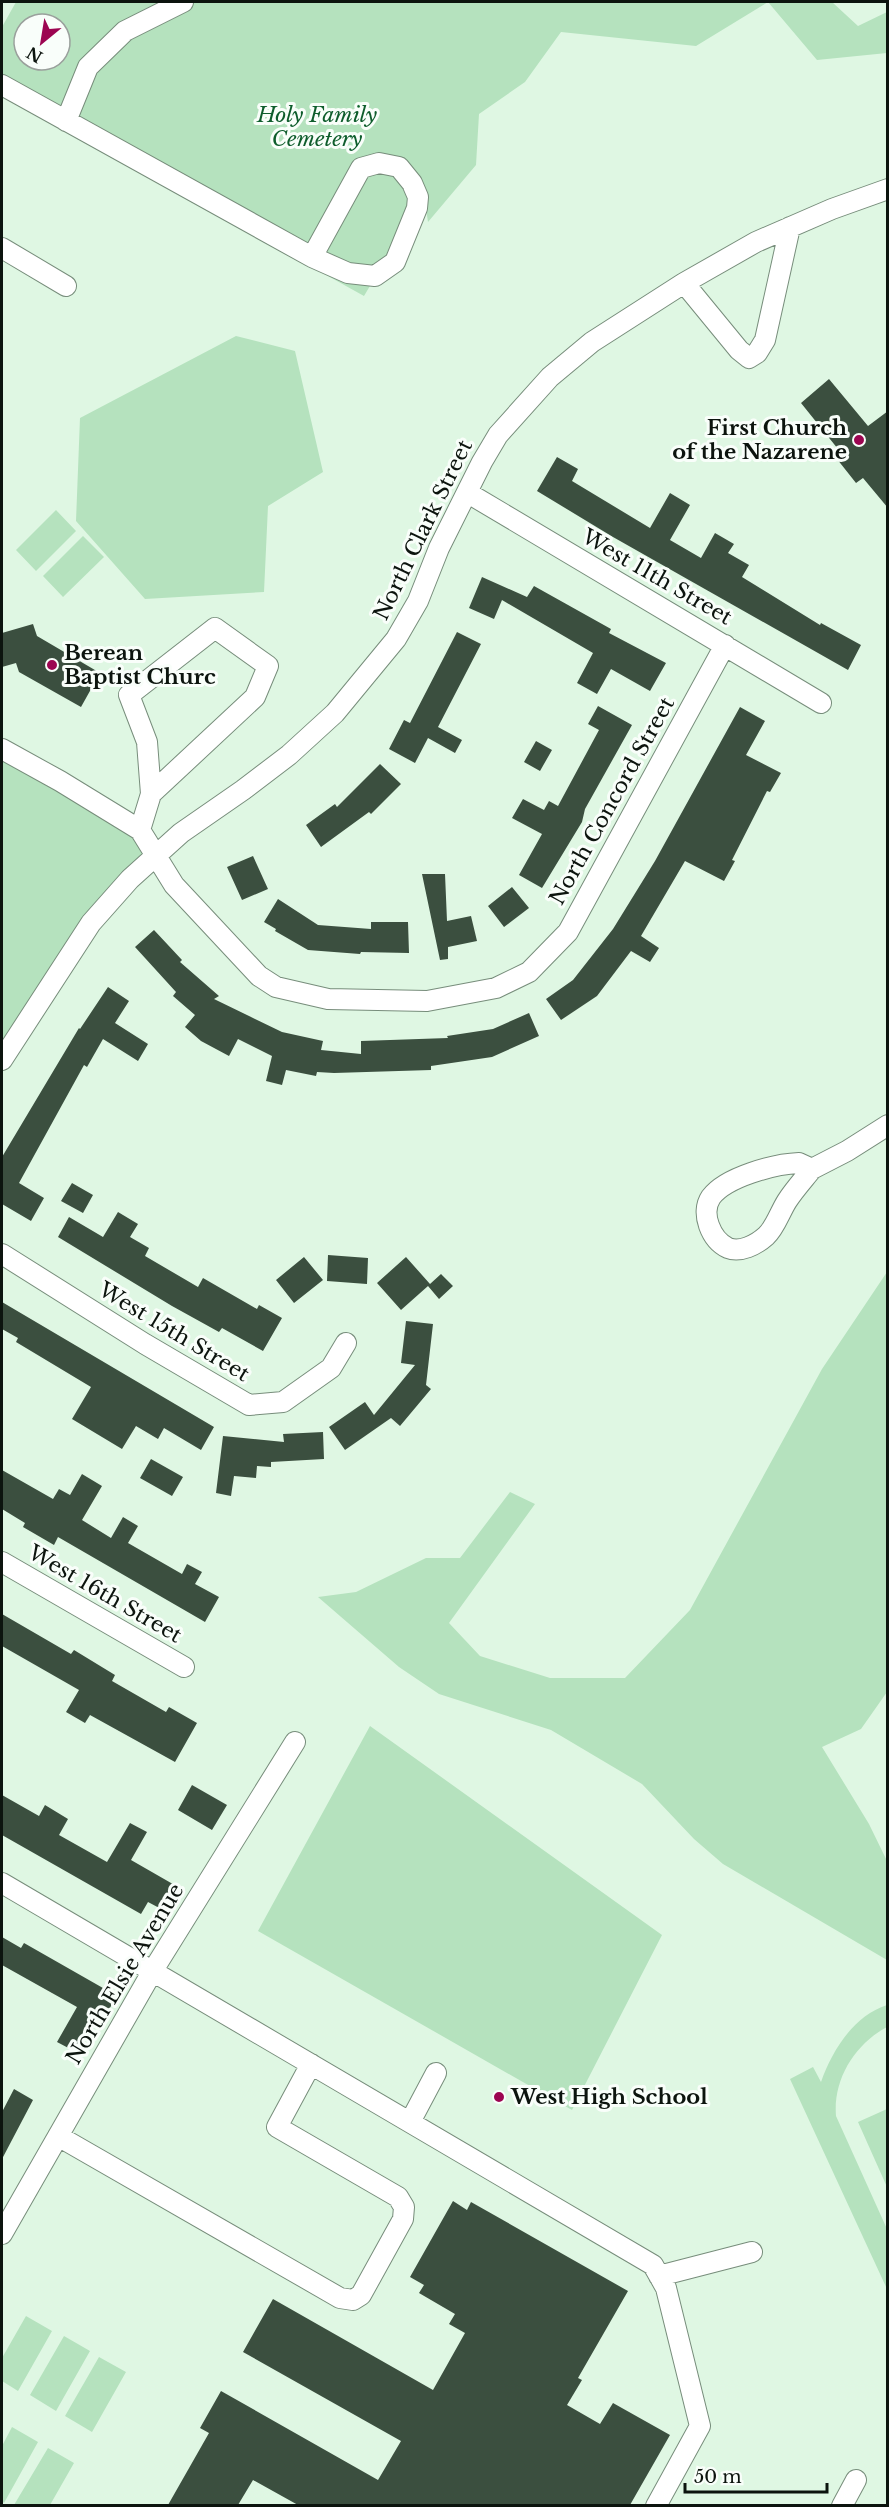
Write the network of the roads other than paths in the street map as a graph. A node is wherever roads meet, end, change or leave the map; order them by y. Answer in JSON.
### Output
{"nodes":[{"id":1,"x":183,"y":2,"type":"edge"},
{"id":2,"x":2,"y":85,"type":"edge"},
{"id":3,"x":66,"y":121,"type":"junction"},
{"id":4,"x":888,"y":189,"type":"edge"},
{"id":5,"x":790,"y":226,"type":"junction"},
{"id":6,"x":2,"y":248,"type":"edge"},
{"id":7,"x":312,"y":257,"type":"junction"},
{"id":8,"x":684,"y":284,"type":"junction"},
{"id":9,"x":66,"y":286,"type":"dead end"},
{"id":10,"x":468,"y":493,"type":"junction"},
{"id":11,"x":725,"y":645,"type":"junction"},
{"id":12,"x":821,"y":703,"type":"dead end"},
{"id":13,"x":2,"y":749,"type":"edge"},
{"id":14,"x":151,"y":794,"type":"junction"},
{"id":15,"x":140,"y":830,"type":"junction"},
{"id":16,"x":155,"y":856,"type":"junction"},
{"id":17,"x":2,"y":1060,"type":"edge"},
{"id":18,"x":888,"y":1125,"type":"edge"},
{"id":19,"x":812,"y":1169,"type":"junction"},
{"id":20,"x":2,"y":1254,"type":"edge"},
{"id":21,"x":346,"y":1343,"type":"dead end"},
{"id":22,"x":2,"y":1562,"type":"edge"},
{"id":23,"x":184,"y":1667,"type":"dead end"},
{"id":24,"x":295,"y":1742,"type":"dead end"},
{"id":25,"x":2,"y":1883,"type":"edge"},
{"id":26,"x":152,"y":1972,"type":"junction"},
{"id":27,"x":311,"y":2064,"type":"junction"},
{"id":28,"x":436,"y":2073,"type":"dead end"},
{"id":29,"x":410,"y":2122,"type":"junction"},
{"id":30,"x":58,"y":2136,"type":"junction"},
{"id":31,"x":3,"y":2229,"type":"edge"},
{"id":32,"x":752,"y":2252,"type":"dead end"},
{"id":33,"x":659,"y":2276,"type":"junction"},
{"id":34,"x":856,"y":2480,"type":"dead end"},
{"id":35,"x":656,"y":2505,"type":"edge"},
{"id":36,"x":842,"y":2505,"type":"edge"}],
"edges":[{"from":1,"to":3,"type":"street"},
{"from":2,"to":3,"type":"street"},
{"from":3,"to":7,"type":"street"},
{"from":4,"to":5,"type":"street","name":"North Clark Street"},
{"from":5,"to":8,"type":"street","name":"North Clark Street"},
{"from":5,"to":8,"type":"street"},
{"from":6,"to":9,"type":"street"},
{"from":7,"to":7,"type":"street"},
{"from":8,"to":10,"type":"street","name":"North Clark Street"},
{"from":10,"to":11,"type":"street","name":"West 11th Street"},
{"from":10,"to":16,"type":"street","name":"North Clark Street"},
{"from":11,"to":12,"type":"street","name":"West 11th Street"},
{"from":11,"to":16,"type":"street","name":"North Concord Street"},
{"from":13,"to":15,"type":"street"},
{"from":14,"to":14,"type":"street"},
{"from":14,"to":15,"type":"street"},
{"from":15,"to":16,"type":"street","name":"North Concord Street"},
{"from":16,"to":17,"type":"street","name":"North Clark Street"},
{"from":18,"to":19,"type":"street"},
{"from":19,"to":19,"type":"street"},
{"from":20,"to":21,"type":"street","name":"West 15th Street"},
{"from":22,"to":23,"type":"street","name":"West 16th Street"},
{"from":24,"to":26,"type":"street","name":"North Elsie Avenue"},
{"from":25,"to":26,"type":"street"},
{"from":26,"to":27,"type":"street"},
{"from":26,"to":30,"type":"street","name":"North Elsie Avenue"},
{"from":27,"to":29,"type":"street"},
{"from":27,"to":30,"type":"street"},
{"from":28,"to":29,"type":"street"},
{"from":29,"to":33,"type":"street"},
{"from":30,"to":31,"type":"street","name":"North Elsie Avenue"},
{"from":32,"to":33,"type":"street"},
{"from":33,"to":35,"type":"street"},
{"from":34,"to":36,"type":"street"}]}
